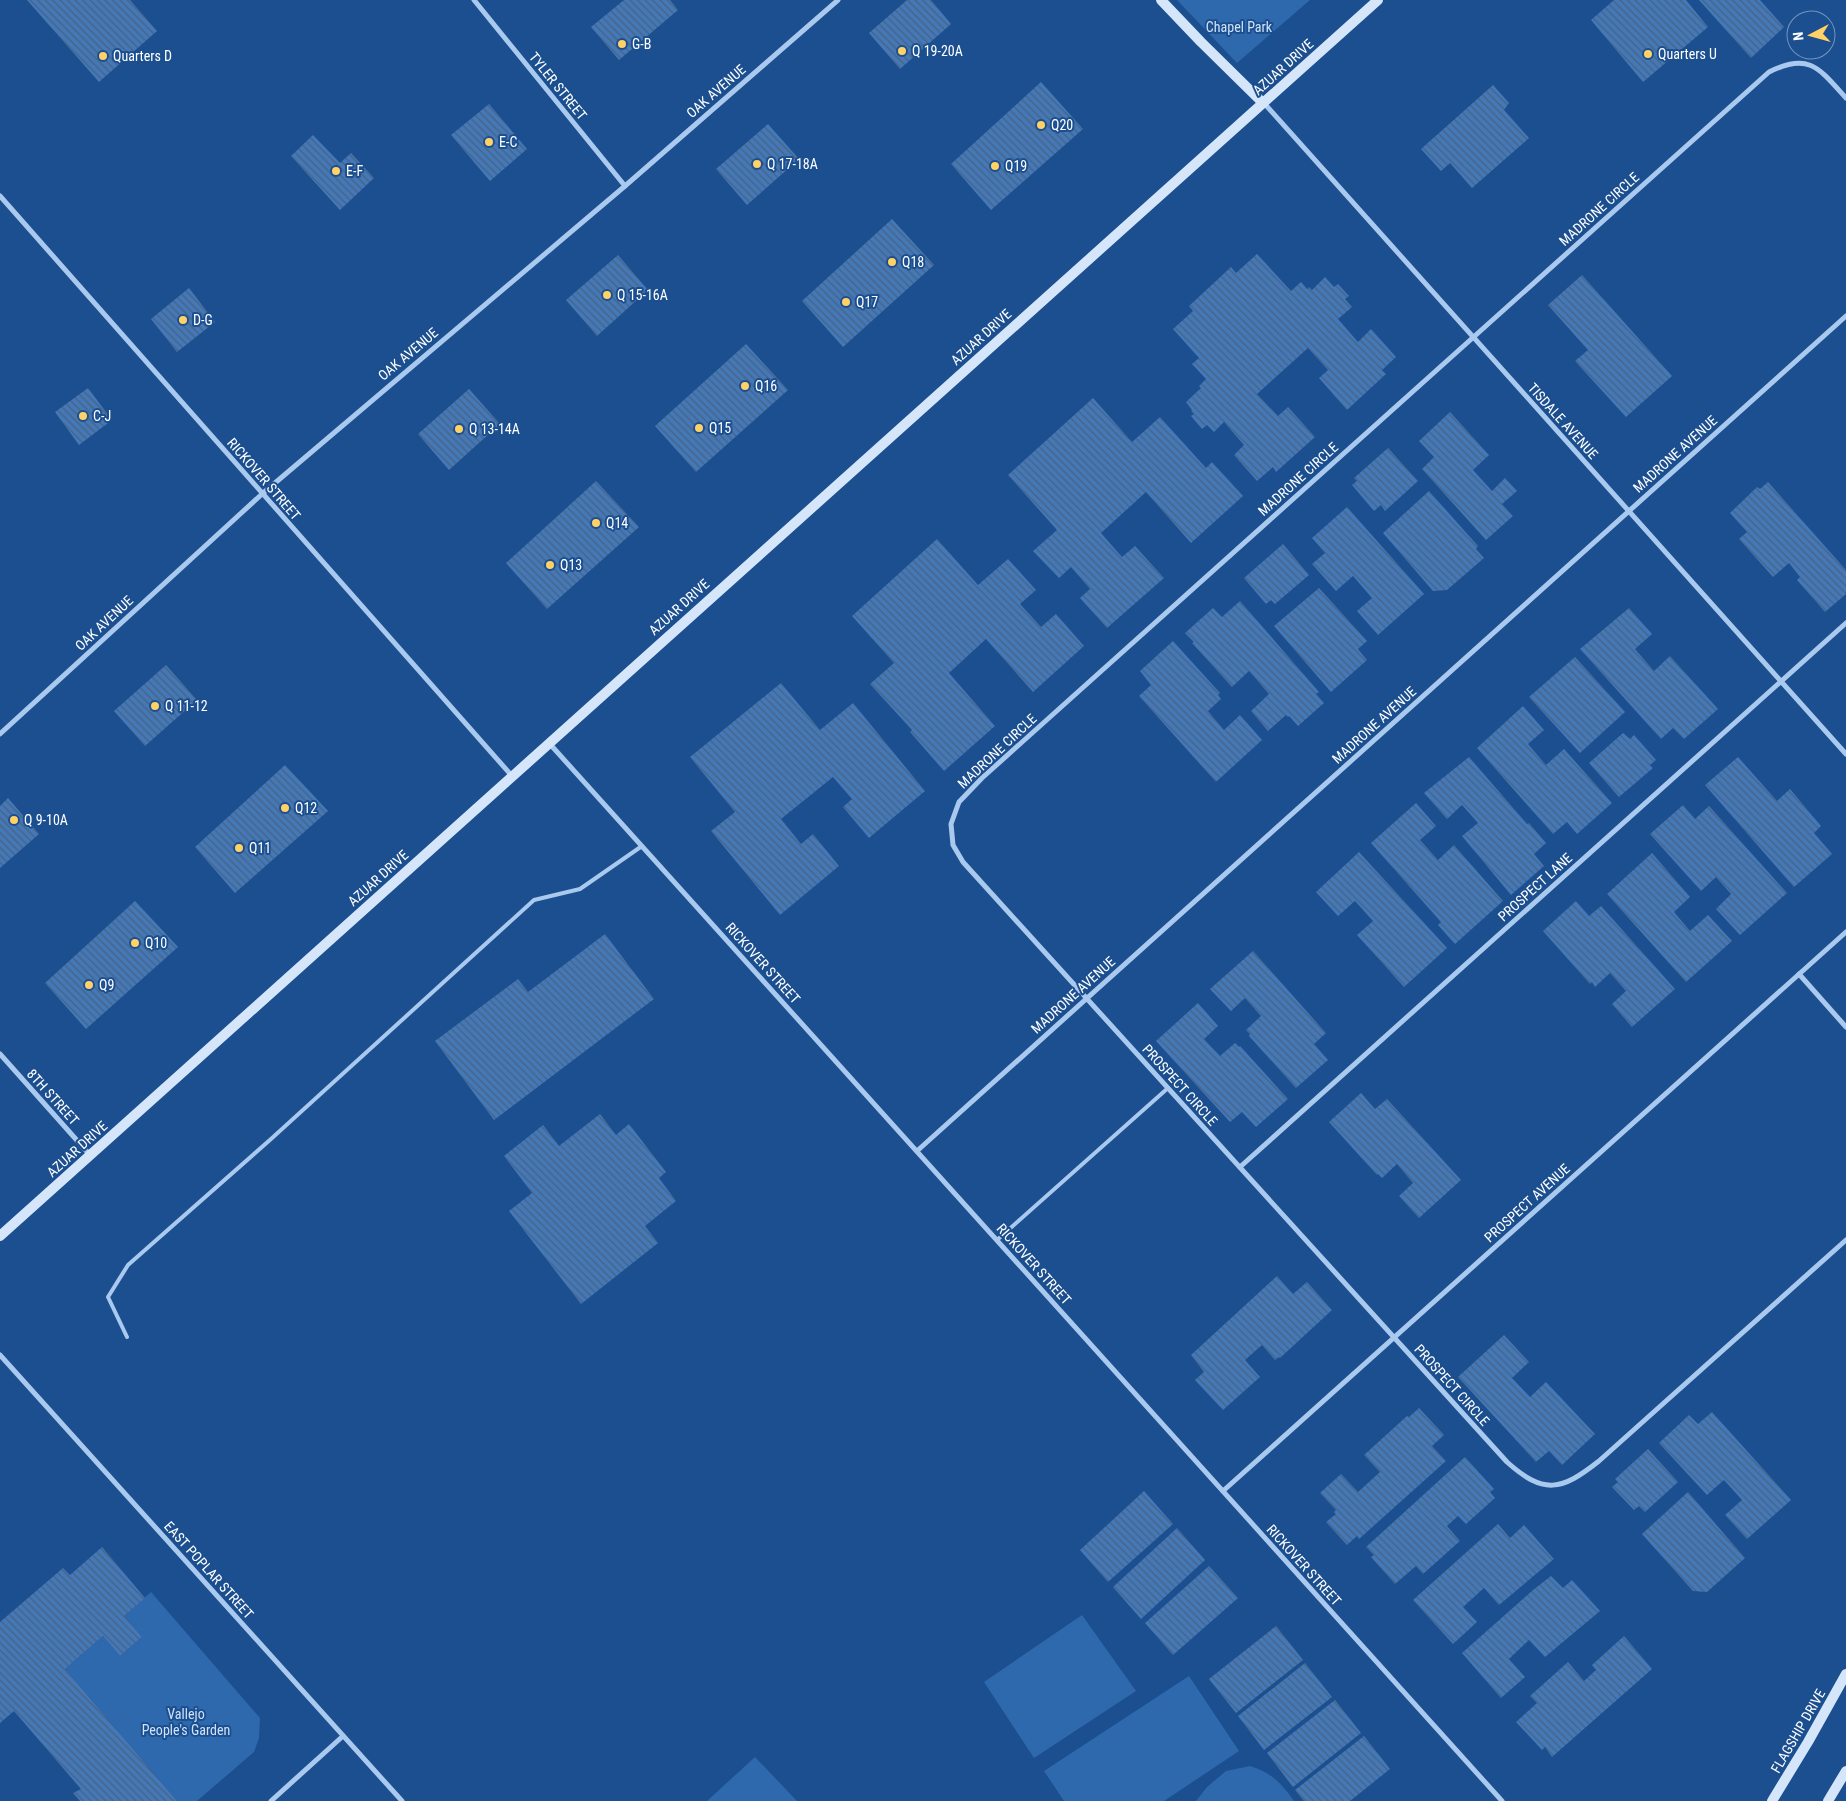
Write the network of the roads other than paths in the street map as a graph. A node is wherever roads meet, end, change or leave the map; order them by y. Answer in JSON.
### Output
{"nodes":[{"id":1,"x":474,"y":0,"type":"edge"},
{"id":2,"x":838,"y":0,"type":"edge"},
{"id":3,"x":1162,"y":0,"type":"edge"},
{"id":4,"x":1378,"y":0,"type":"edge"},
{"id":5,"x":1846,"y":98,"type":"edge"},
{"id":6,"x":1263,"y":103,"type":"junction"},
{"id":7,"x":625,"y":186,"type":"junction"},
{"id":8,"x":0,"y":196,"type":"edge"},
{"id":9,"x":1846,"y":316,"type":"edge"},
{"id":10,"x":1473,"y":337,"type":"junction"},
{"id":11,"x":262,"y":494,"type":"junction"},
{"id":12,"x":1629,"y":511,"type":"junction"},
{"id":13,"x":1846,"y":623,"type":"edge"},
{"id":14,"x":1781,"y":681,"type":"junction"},
{"id":15,"x":0,"y":734,"type":"edge"},
{"id":16,"x":549,"y":742,"type":"junction"},
{"id":17,"x":1846,"y":754,"type":"edge"},
{"id":18,"x":512,"y":776,"type":"junction"},
{"id":19,"x":642,"y":846,"type":"junction"},
{"id":20,"x":1846,"y":932,"type":"edge"},
{"id":21,"x":1799,"y":974,"type":"junction"},
{"id":22,"x":1086,"y":998,"type":"junction"},
{"id":23,"x":1846,"y":1027,"type":"edge"},
{"id":24,"x":0,"y":1054,"type":"edge"},
{"id":25,"x":1168,"y":1088,"type":"junction"},
{"id":26,"x":917,"y":1151,"type":"junction"},
{"id":27,"x":90,"y":1155,"type":"junction"},
{"id":28,"x":1240,"y":1167,"type":"junction"},
{"id":29,"x":0,"y":1236,"type":"edge"},
{"id":30,"x":997,"y":1240,"type":"junction"},
{"id":31,"x":1846,"y":1240,"type":"edge"},
{"id":32,"x":127,"y":1337,"type":"dead end"},
{"id":33,"x":1394,"y":1338,"type":"junction"},
{"id":34,"x":0,"y":1355,"type":"edge"},
{"id":35,"x":1223,"y":1492,"type":"junction"},
{"id":36,"x":1846,"y":1674,"type":"edge"},
{"id":37,"x":343,"y":1736,"type":"junction"},
{"id":38,"x":1846,"y":1771,"type":"edge"},
{"id":39,"x":271,"y":1801,"type":"edge"},
{"id":40,"x":402,"y":1801,"type":"edge"},
{"id":41,"x":1502,"y":1801,"type":"edge"},
{"id":42,"x":1772,"y":1801,"type":"edge"},
{"id":43,"x":1828,"y":1801,"type":"edge"}],
"edges":[{"from":1,"to":7,"type":"street","name":"TYLER STREET"},
{"from":2,"to":7,"type":"street","name":"OAK AVENUE"},
{"from":3,"to":6,"type":"main road"},
{"from":4,"to":6,"type":"main road","name":"AZUAR DRIVE"},
{"from":5,"to":10,"type":"street","name":"MADRONE CIRCLE"},
{"from":6,"to":10,"type":"street","name":"TISDALE AVENUE"},
{"from":6,"to":16,"type":"main road","name":"AZUAR DRIVE"},
{"from":7,"to":11,"type":"street","name":"OAK AVENUE"},
{"from":8,"to":11,"type":"street","name":"RICKOVER STREET"},
{"from":9,"to":12,"type":"street","name":"MADRONE AVENUE"},
{"from":10,"to":12,"type":"street","name":"TISDALE AVENUE"},
{"from":10,"to":22,"type":"street","name":"MADRONE CIRCLE"},
{"from":11,"to":15,"type":"street","name":"OAK AVENUE"},
{"from":11,"to":18,"type":"street","name":"RICKOVER STREET"},
{"from":12,"to":14,"type":"street","name":"TISDALE AVENUE"},
{"from":12,"to":22,"type":"street","name":"MADRONE AVENUE"},
{"from":13,"to":14,"type":"street","name":"PROSPECT LANE"},
{"from":14,"to":17,"type":"street","name":"TISDALE AVENUE"},
{"from":14,"to":28,"type":"street","name":"PROSPECT LANE"},
{"from":16,"to":18,"type":"main road","name":"AZUAR DRIVE"},
{"from":16,"to":19,"type":"street","name":"RICKOVER STREET"},
{"from":18,"to":27,"type":"main road","name":"AZUAR DRIVE"},
{"from":19,"to":26,"type":"street","name":"RICKOVER STREET"},
{"from":19,"to":32,"type":"lane"},
{"from":20,"to":21,"type":"street","name":"PROSPECT AVENUE"},
{"from":21,"to":23,"type":"street"},
{"from":21,"to":33,"type":"street","name":"PROSPECT AVENUE"},
{"from":22,"to":25,"type":"street","name":"PROSPECT CIRCLE"},
{"from":22,"to":26,"type":"street","name":"MADRONE AVENUE"},
{"from":24,"to":27,"type":"street","name":"8TH STREET"},
{"from":25,"to":28,"type":"street","name":"PROSPECT CIRCLE"},
{"from":25,"to":30,"type":"lane"},
{"from":26,"to":30,"type":"street","name":"RICKOVER STREET"},
{"from":27,"to":29,"type":"main road","name":"AZUAR DRIVE"},
{"from":28,"to":33,"type":"street","name":"PROSPECT CIRCLE"},
{"from":30,"to":35,"type":"street","name":"RICKOVER STREET"},
{"from":31,"to":33,"type":"street","name":"PROSPECT CIRCLE"},
{"from":33,"to":35,"type":"street","name":"PROSPECT AVENUE"},
{"from":34,"to":37,"type":"street","name":"EAST POPLAR STREET"},
{"from":35,"to":41,"type":"street","name":"RICKOVER STREET"},
{"from":36,"to":42,"type":"main road","name":"FLAGSHIP DRIVE"},
{"from":37,"to":39,"type":"street"},
{"from":37,"to":40,"type":"street","name":"EAST POPLAR STREET"},
{"from":38,"to":43,"type":"main road"}]}
